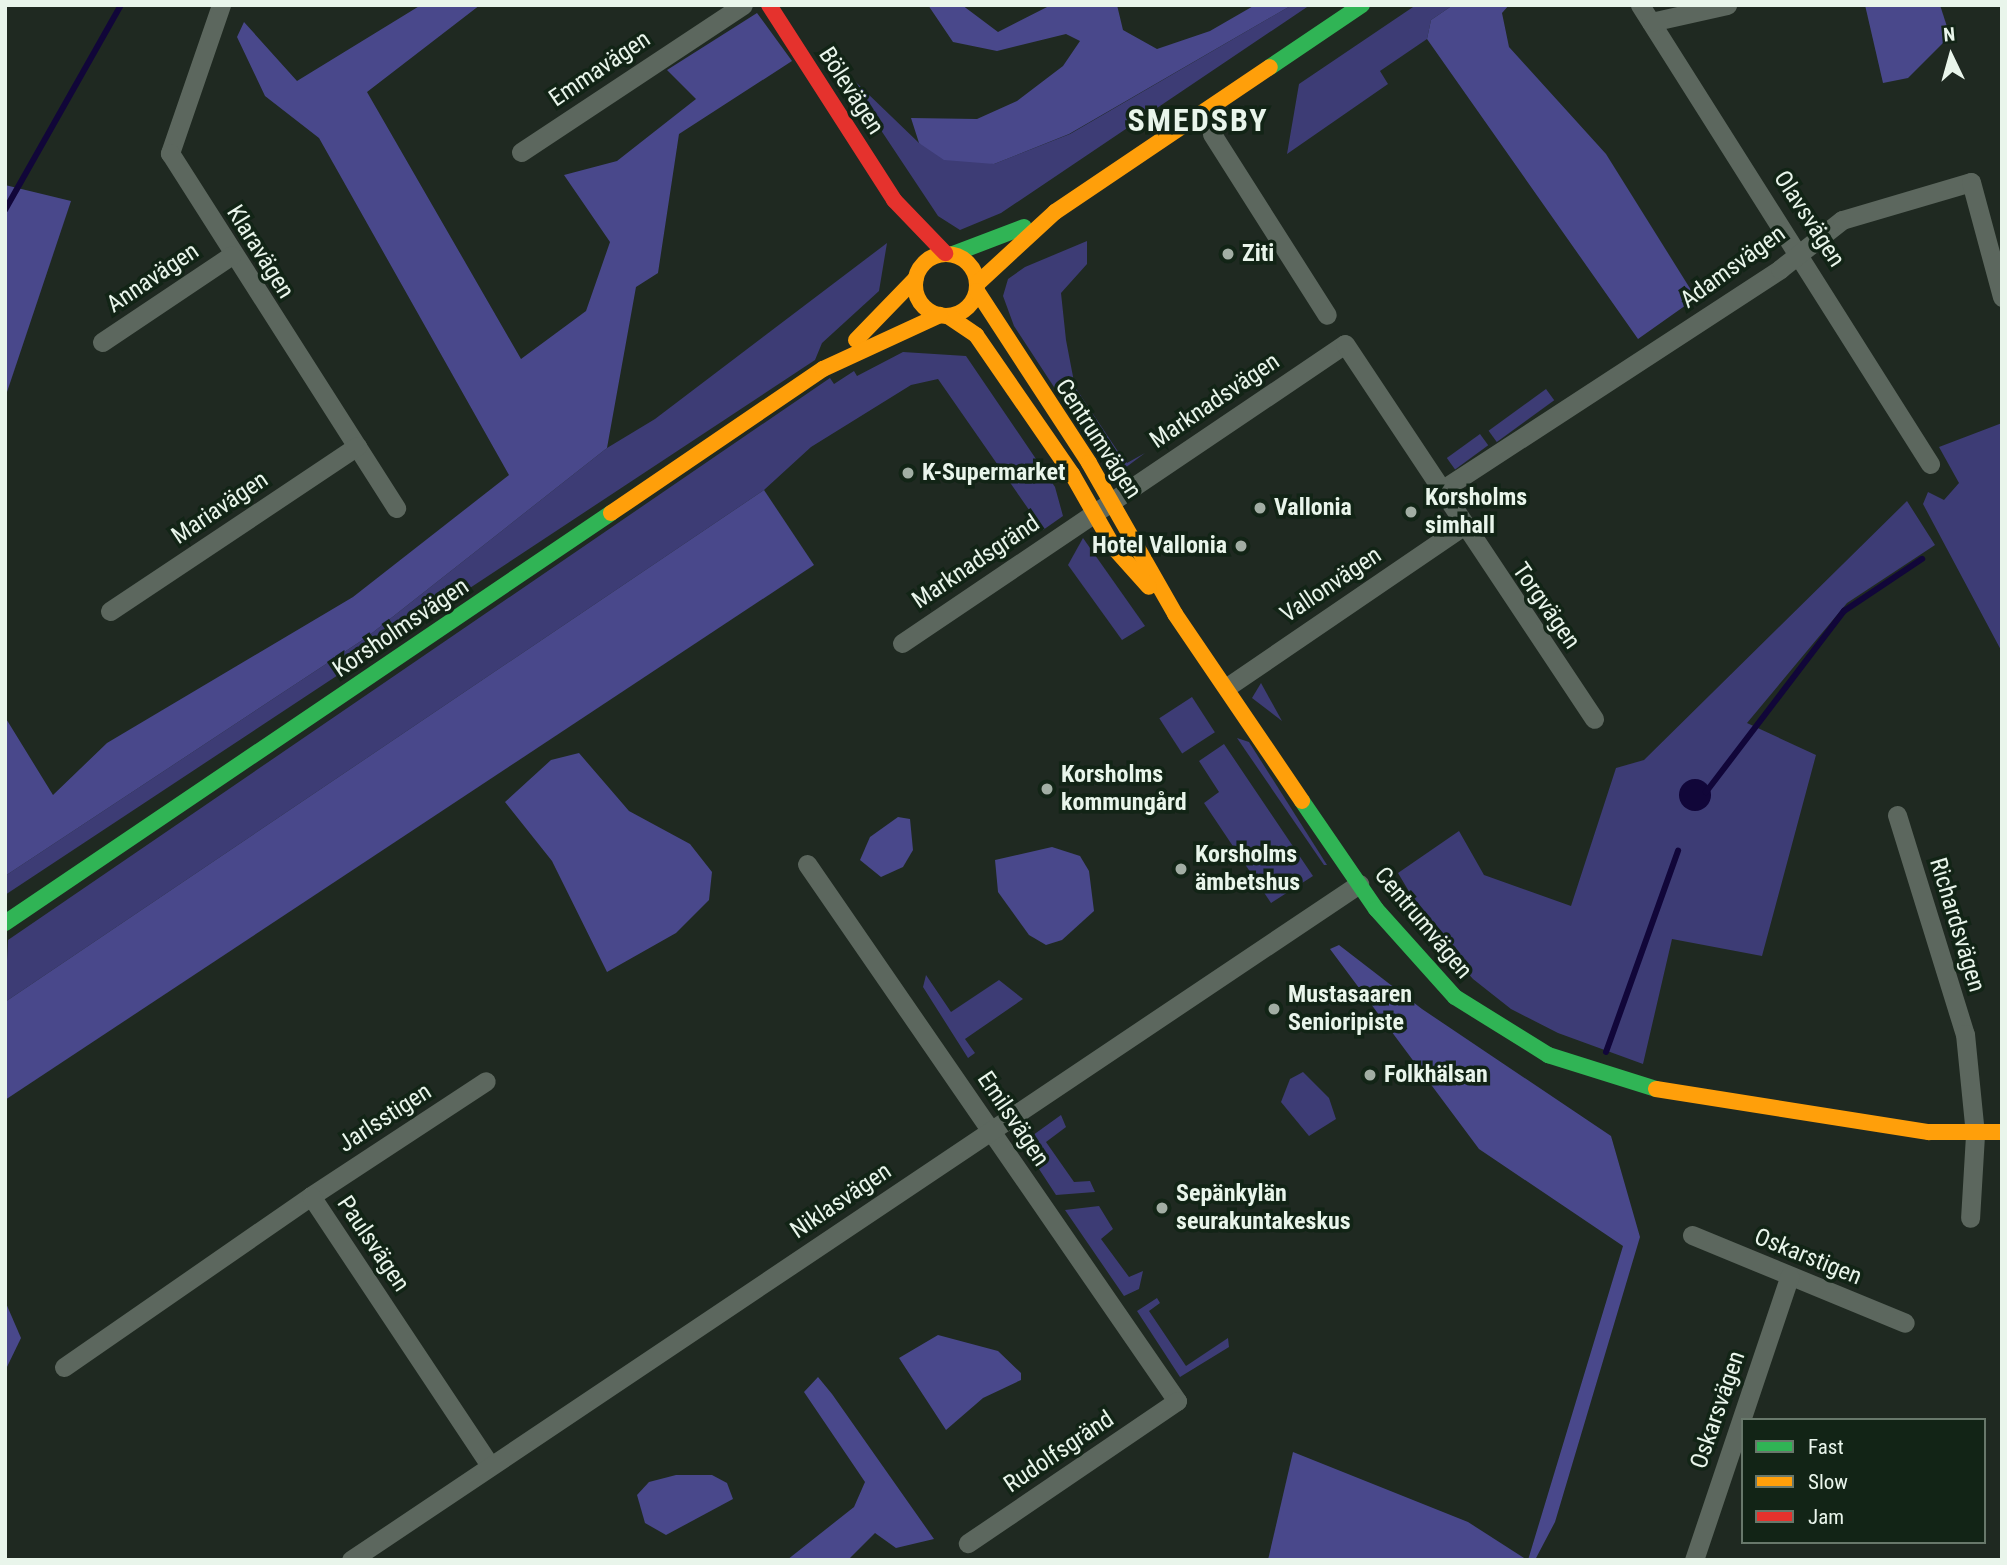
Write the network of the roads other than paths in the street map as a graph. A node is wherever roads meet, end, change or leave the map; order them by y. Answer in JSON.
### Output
{"nodes":[{"id":1,"x":221,"y":5,"type":"edge"},
{"id":2,"x":743,"y":5,"type":"edge"},
{"id":3,"x":769,"y":5,"type":"edge"},
{"id":4,"x":1362,"y":5,"type":"edge"},
{"id":5,"x":1640,"y":5,"type":"edge"},
{"id":6,"x":1727,"y":5,"type":"edge"},
{"id":7,"x":1651,"y":22,"type":"junction"},
{"id":8,"x":1212,"y":134,"type":"dead end"},
{"id":9,"x":521,"y":152,"type":"dead end"},
{"id":10,"x":894,"y":200,"type":"junction"},
{"id":11,"x":1055,"y":212,"type":"junction"},
{"id":12,"x":1800,"y":249,"type":"junction"},
{"id":13,"x":949,"y":253,"type":"junction"},
{"id":14,"x":232,"y":254,"type":"junction"},
{"id":15,"x":917,"y":274,"type":"junction"},
{"id":16,"x":977,"y":287,"type":"junction"},
{"id":17,"x":2002,"y":297,"type":"edge"},
{"id":18,"x":1327,"y":315,"type":"dead end"},
{"id":19,"x":944,"y":316,"type":"junction"},
{"id":20,"x":102,"y":342,"type":"dead end"},
{"id":21,"x":1345,"y":344,"type":"joint"},
{"id":22,"x":822,"y":369,"type":"junction"},
{"id":23,"x":357,"y":446,"type":"junction"},
{"id":24,"x":1930,"y":464,"type":"dead end"},
{"id":25,"x":1440,"y":491,"type":"junction"},
{"id":26,"x":1112,"y":500,"type":"junction"},
{"id":27,"x":396,"y":508,"type":"dead end"},
{"id":28,"x":1086,"y":517,"type":"junction"},
{"id":29,"x":1463,"y":526,"type":"junction"},
{"id":30,"x":110,"y":611,"type":"dead end"},
{"id":31,"x":1175,"y":614,"type":"junction"},
{"id":32,"x":902,"y":643,"type":"dead end"},
{"id":33,"x":1227,"y":687,"type":"junction"},
{"id":34,"x":1594,"y":719,"type":"dead end"},
{"id":35,"x":1896,"y":815,"type":"dead end"},
{"id":36,"x":807,"y":864,"type":"dead end"},
{"id":37,"x":1359,"y":884,"type":"junction"},
{"id":38,"x":5,"y":923,"type":"edge"},
{"id":39,"x":485,"y":1081,"type":"dead end"},
{"id":40,"x":991,"y":1130,"type":"junction"},
{"id":41,"x":2002,"y":1132,"type":"edge"},
{"id":42,"x":1975,"y":1135,"type":"junction"},
{"id":43,"x":311,"y":1196,"type":"junction"},
{"id":44,"x":1970,"y":1218,"type":"dead end"},
{"id":45,"x":1692,"y":1235,"type":"dead end"},
{"id":46,"x":1789,"y":1277,"type":"junction"},
{"id":47,"x":1905,"y":1323,"type":"dead end"},
{"id":48,"x":64,"y":1367,"type":"dead end"},
{"id":49,"x":1177,"y":1401,"type":"joint"},
{"id":50,"x":1742,"y":1418,"type":"edge"},
{"id":51,"x":1741,"y":1420,"type":"edge"},
{"id":52,"x":491,"y":1465,"type":"junction"},
{"id":53,"x":968,"y":1543,"type":"dead end"},
{"id":54,"x":351,"y":1560,"type":"edge"},
{"id":55,"x":1694,"y":1560,"type":"edge"}],
"edges":[{"from":1,"to":14,"type":"street","name":"Klaravägen"},
{"from":2,"to":9,"type":"street","name":"Emmavägen"},
{"from":3,"to":10,"type":"main road","name":"Bölevägen"},
{"from":4,"to":11,"type":"main road"},
{"from":5,"to":7,"type":"street","name":"Olavsvägen"},
{"from":6,"to":7,"type":"street"},
{"from":7,"to":12,"type":"street","name":"Olavsvägen"},
{"from":8,"to":18,"type":"street"},
{"from":10,"to":13,"type":"main road","name":"Bölevägen"},
{"from":10,"to":15,"type":"main road","name":"Bölevägen"},
{"from":11,"to":13,"type":"main road"},
{"from":11,"to":16,"type":"main road"},
{"from":12,"to":17,"type":"street","name":"Adamsvägen"},
{"from":12,"to":24,"type":"street","name":"Olavsvägen"},
{"from":12,"to":25,"type":"street","name":"Adamsvägen"},
{"from":13,"to":15,"type":"main road"},
{"from":13,"to":16,"type":"main road"},
{"from":14,"to":20,"type":"street","name":"Annavägen"},
{"from":14,"to":23,"type":"street","name":"Klaravägen"},
{"from":15,"to":19,"type":"main road"},
{"from":15,"to":22,"type":"main road","name":"Korsholmsvägen"},
{"from":16,"to":19,"type":"main road"},
{"from":16,"to":26,"type":"main road","name":"Centrumvägen"},
{"from":19,"to":22,"type":"main road","name":"Korsholmsvägen"},
{"from":19,"to":28,"type":"main road","name":"Centrumvägen"},
{"from":21,"to":25,"type":"street","name":"Torgvägen"},
{"from":21,"to":26,"type":"street","name":"Marknadsvägen"},
{"from":22,"to":38,"type":"main road","name":"Korsholmsvägen"},
{"from":23,"to":27,"type":"street","name":"Klaravägen"},
{"from":23,"to":30,"type":"street","name":"Mariavägen"},
{"from":25,"to":29,"type":"street","name":"Torgvägen"},
{"from":26,"to":28,"type":"street","name":"Marknadsvägen"},
{"from":26,"to":31,"type":"main road","name":"Centrumvägen"},
{"from":28,"to":31,"type":"main road","name":"Centrumvägen"},
{"from":28,"to":32,"type":"street","name":"Marknadsgränd"},
{"from":29,"to":33,"type":"street","name":"Vallonvägen"},
{"from":29,"to":34,"type":"street","name":"Torgvägen"},
{"from":31,"to":33,"type":"main road","name":"Centrumvägen"},
{"from":33,"to":37,"type":"main road","name":"Centrumvägen"},
{"from":35,"to":42,"type":"street","name":"Richardsvägen"},
{"from":36,"to":40,"type":"street","name":"Emilsvägen"},
{"from":37,"to":40,"type":"street","name":"Niklasvägen"},
{"from":37,"to":42,"type":"main road","name":"Centrumvägen"},
{"from":39,"to":43,"type":"street","name":"Jarlsstigen"},
{"from":40,"to":49,"type":"street","name":"Emilsvägen"},
{"from":40,"to":52,"type":"street","name":"Niklasvägen"},
{"from":41,"to":42,"type":"main road","name":"Centrumvägen"},
{"from":42,"to":44,"type":"street"},
{"from":43,"to":48,"type":"street","name":"Paulsvägen"},
{"from":43,"to":52,"type":"street","name":"Paulsvägen"},
{"from":45,"to":46,"type":"street","name":"Oskarstigen"},
{"from":46,"to":47,"type":"street","name":"Oskarstigen"},
{"from":46,"to":50,"type":"street","name":"Oskarsvägen"},
{"from":49,"to":53,"type":"street","name":"Rudolfsgränd"},
{"from":51,"to":55,"type":"street","name":"Oskarsvägen"},
{"from":52,"to":54,"type":"street","name":"Niklasvägen"}]}
